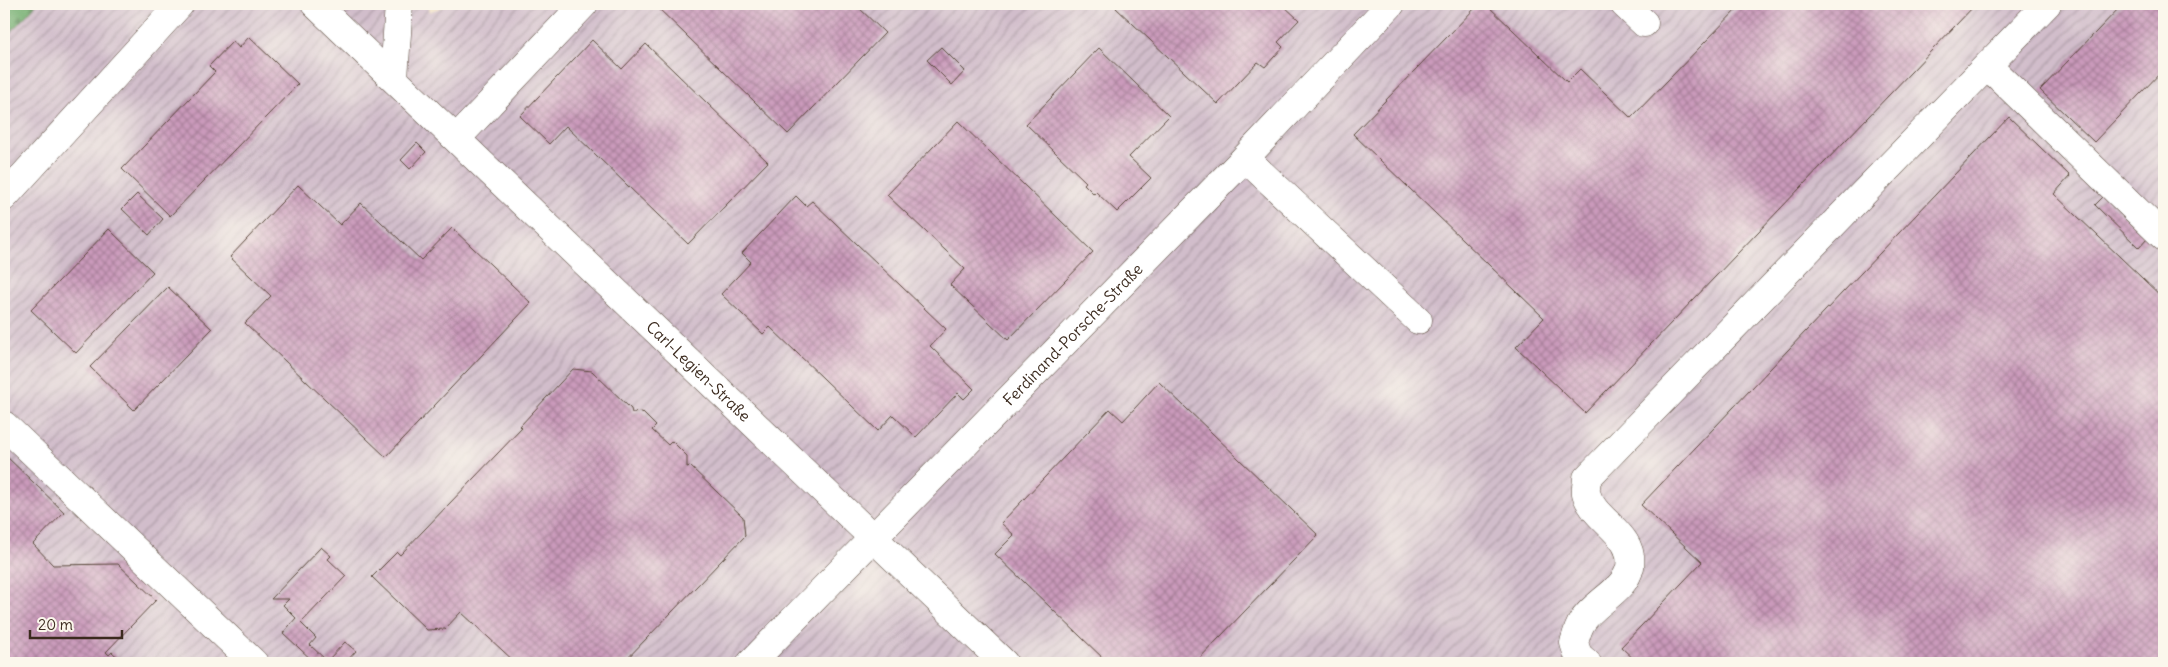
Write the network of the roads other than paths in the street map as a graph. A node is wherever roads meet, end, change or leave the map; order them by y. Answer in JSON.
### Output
{"nodes":[{"id":1,"x":180,"y":4,"type":"edge"},
{"id":2,"x":315,"y":4,"type":"edge"},
{"id":3,"x":399,"y":4,"type":"edge"},
{"id":4,"x":584,"y":4,"type":"edge"},
{"id":5,"x":1624,"y":4,"type":"edge"},
{"id":6,"x":2047,"y":4,"type":"edge"},
{"id":7,"x":1389,"y":5,"type":"edge"},
{"id":8,"x":1644,"y":23,"type":"dead end"},
{"id":9,"x":1988,"y":66,"type":"junction"},
{"id":10,"x":394,"y":78,"type":"junction"},
{"id":11,"x":456,"y":138,"type":"junction"},
{"id":12,"x":1246,"y":158,"type":"junction"},
{"id":13,"x":4,"y":196,"type":"edge"},
{"id":14,"x":2164,"y":237,"type":"edge"},
{"id":15,"x":1418,"y":320,"type":"dead end"},
{"id":16,"x":4,"y":425,"type":"edge"},
{"id":17,"x":873,"y":538,"type":"junction"},
{"id":18,"x":254,"y":663,"type":"edge"},
{"id":19,"x":751,"y":663,"type":"edge"},
{"id":20,"x":1004,"y":663,"type":"edge"},
{"id":21,"x":1586,"y":663,"type":"edge"}],
"edges":[{"from":1,"to":13,"type":"street"},
{"from":2,"to":10,"type":"street","name":"Carl-Legien-Straße"},
{"from":3,"to":10,"type":"street"},
{"from":4,"to":11,"type":"street"},
{"from":5,"to":8,"type":"street"},
{"from":6,"to":9,"type":"street"},
{"from":7,"to":12,"type":"street","name":"Ferdinand-Porsche-Straße"},
{"from":9,"to":14,"type":"street"},
{"from":9,"to":21,"type":"street"},
{"from":10,"to":11,"type":"street","name":"Carl-Legien-Straße"},
{"from":11,"to":17,"type":"street","name":"Carl-Legien-Straße"},
{"from":12,"to":15,"type":"street"},
{"from":12,"to":17,"type":"street","name":"Ferdinand-Porsche-Straße"},
{"from":16,"to":18,"type":"street"},
{"from":17,"to":19,"type":"street","name":"Ferdinand-Porsche-Straße"},
{"from":17,"to":20,"type":"street","name":"Carl-Legien-Straße"}]}
